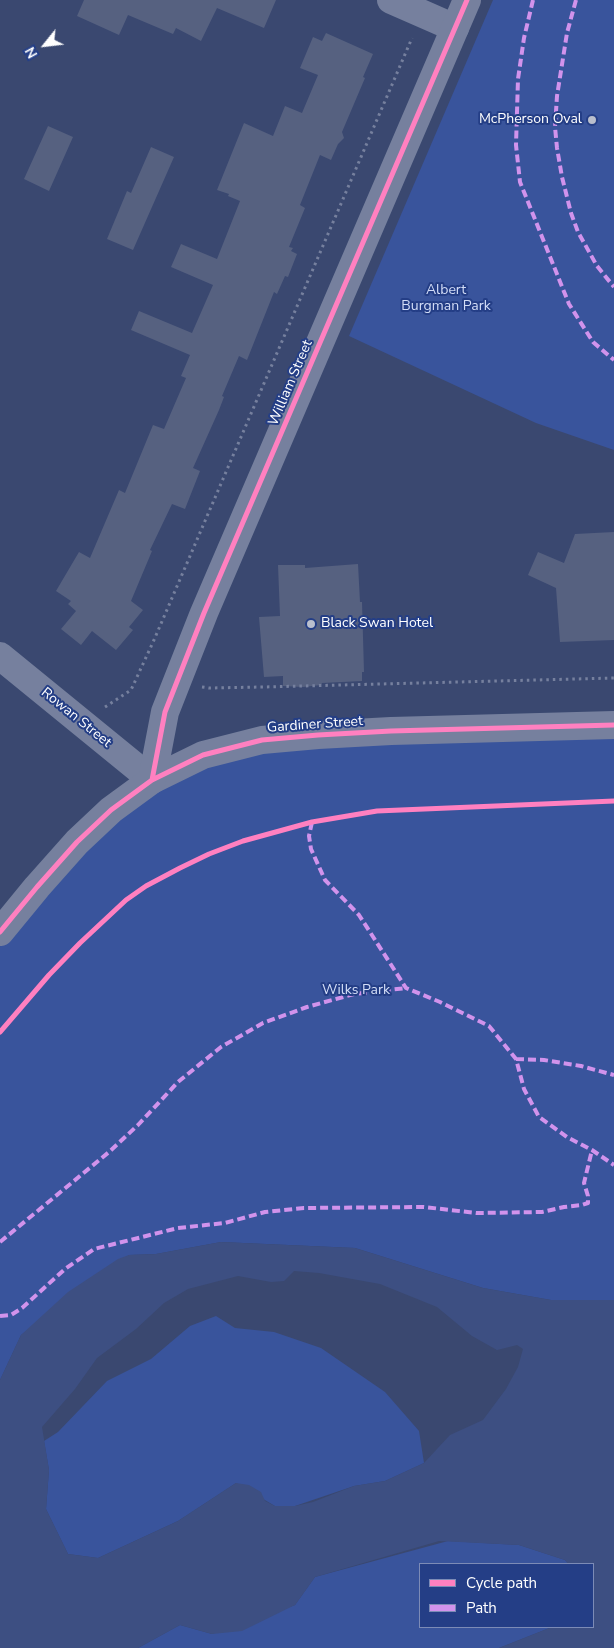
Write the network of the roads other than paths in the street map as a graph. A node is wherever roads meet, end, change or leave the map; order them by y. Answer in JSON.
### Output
{"nodes":[{"id":1,"x":390,"y":0,"type":"edge"},
{"id":2,"x":467,"y":0,"type":"edge"},
{"id":3,"x":455,"y":28,"type":"junction"},
{"id":4,"x":0,"y":656,"type":"edge"},
{"id":5,"x":614,"y":725,"type":"edge"},
{"id":6,"x":152,"y":780,"type":"junction"},
{"id":7,"x":0,"y":932,"type":"edge"}],
"edges":[{"from":1,"to":3,"type":"street"},
{"from":2,"to":3,"type":"street","name":"William Street"},
{"from":3,"to":6,"type":"street","name":"William Street"},
{"from":4,"to":6,"type":"street","name":"Rowan Street"},
{"from":5,"to":6,"type":"street","name":"Gardiner Street"},
{"from":6,"to":7,"type":"street","name":"Gardiner Street"}]}
